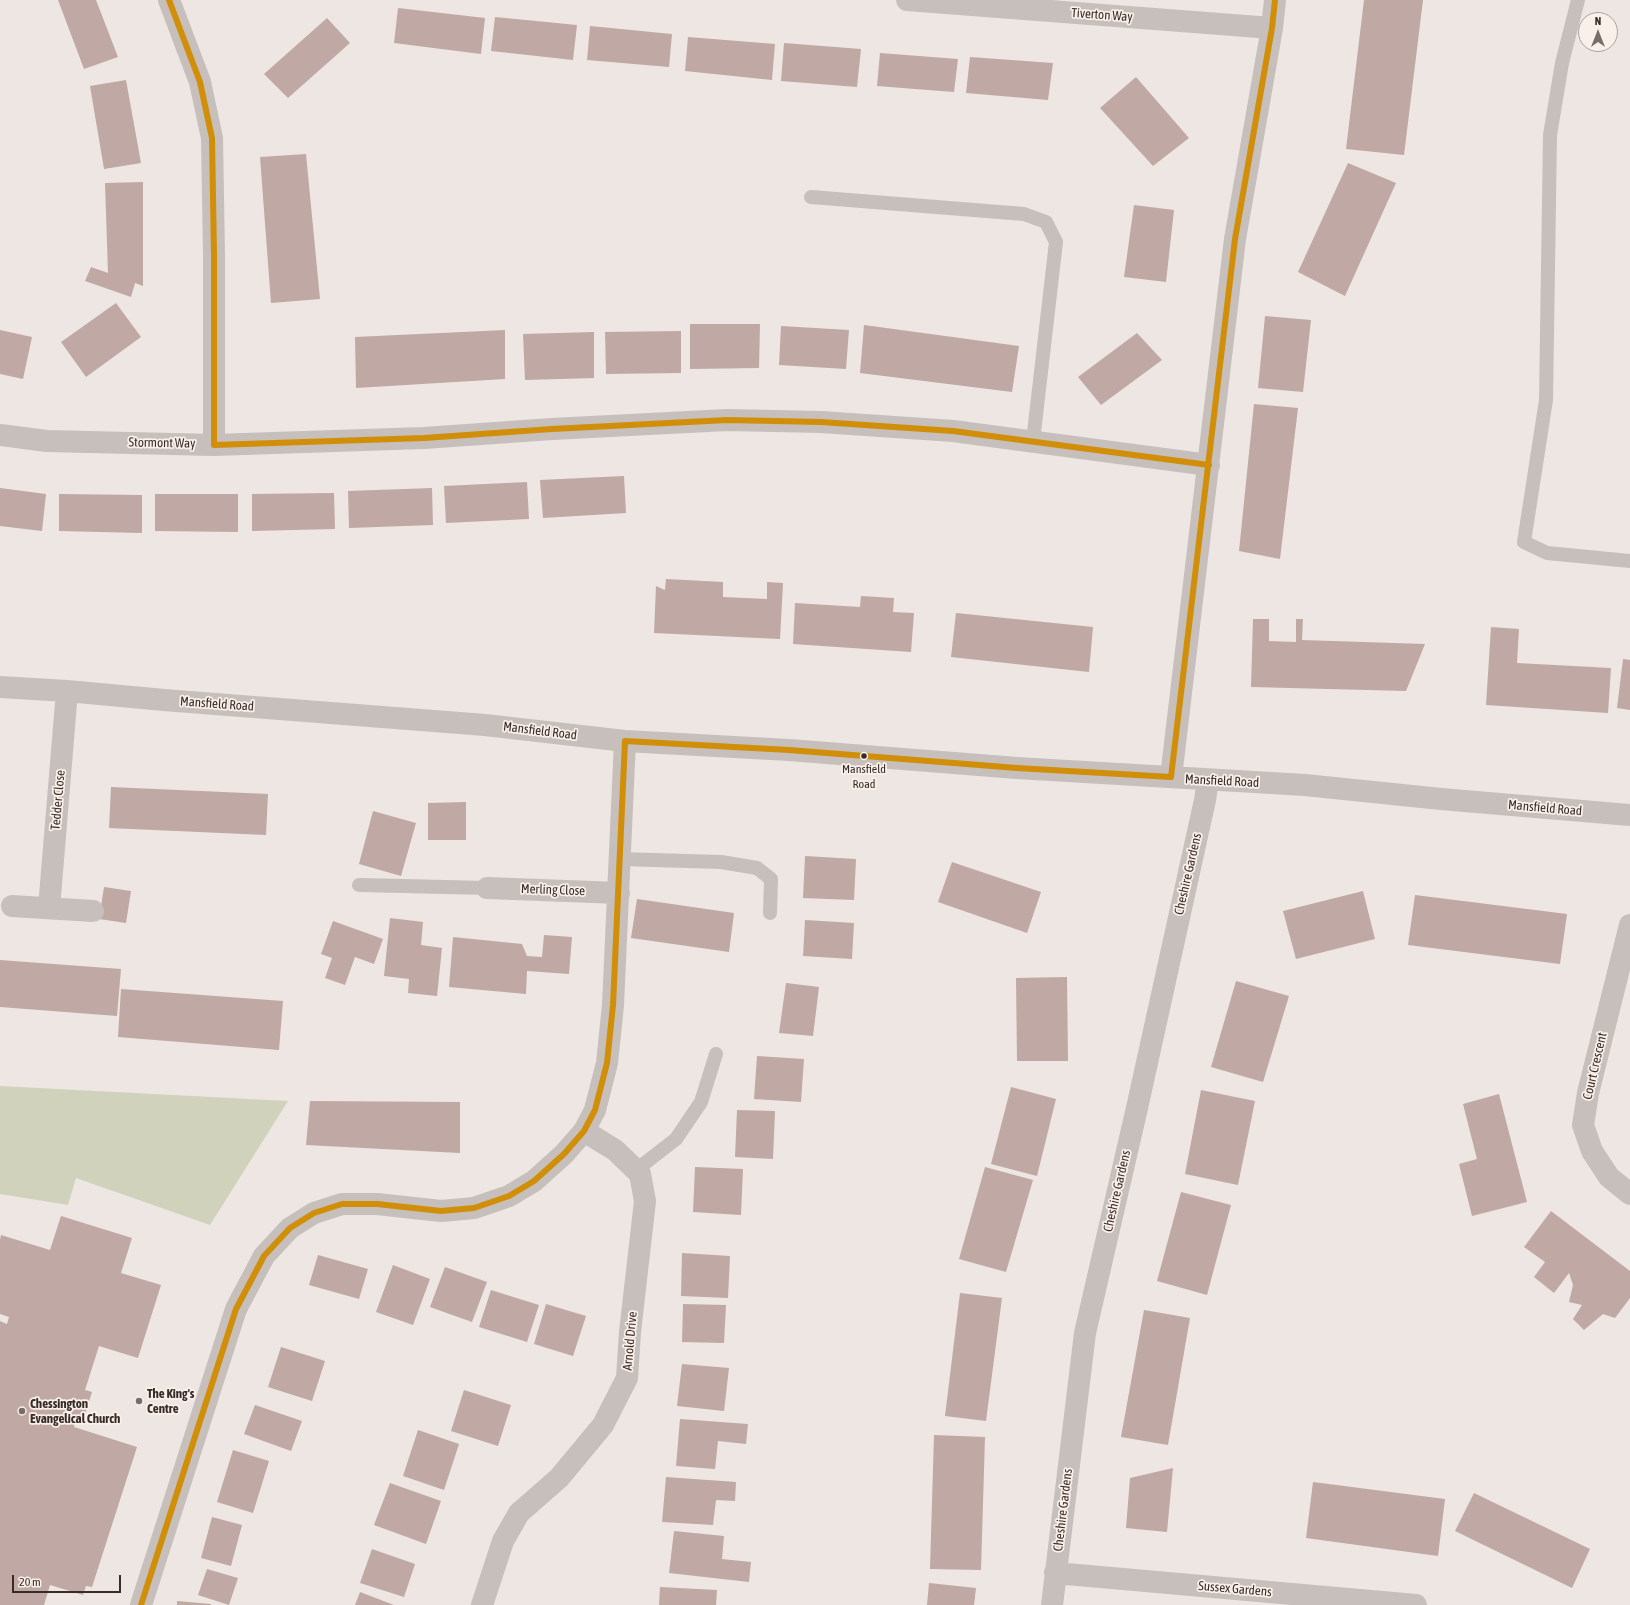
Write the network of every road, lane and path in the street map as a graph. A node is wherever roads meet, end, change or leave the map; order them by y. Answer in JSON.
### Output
{"nodes":[{"id":1,"x":169,"y":0,"type":"edge"},
{"id":2,"x":907,"y":0,"type":"edge"},
{"id":3,"x":1275,"y":0,"type":"edge"},
{"id":4,"x":1578,"y":0,"type":"edge"},
{"id":5,"x":1272,"y":28,"type":"junction"},
{"id":6,"x":811,"y":197,"type":"dead end"},
{"id":7,"x":0,"y":435,"type":"edge"},
{"id":8,"x":1033,"y":441,"type":"junction"},
{"id":9,"x":214,"y":445,"type":"junction"},
{"id":10,"x":1209,"y":465,"type":"junction"},
{"id":11,"x":1630,"y":561,"type":"edge"},
{"id":12,"x":0,"y":688,"type":"edge"},
{"id":13,"x":67,"y":691,"type":"junction"},
{"id":14,"x":625,"y":741,"type":"junction"},
{"id":15,"x":1171,"y":777,"type":"junction"},
{"id":16,"x":1208,"y":780,"type":"junction"},
{"id":17,"x":1630,"y":815,"type":"edge"},
{"id":18,"x":620,"y":859,"type":"junction"},
{"id":19,"x":359,"y":885,"type":"dead end"},
{"id":20,"x":487,"y":888,"type":"joint"},
{"id":21,"x":618,"y":893,"type":"junction"},
{"id":22,"x":12,"y":906,"type":"dead end"},
{"id":23,"x":49,"y":908,"type":"junction"},
{"id":24,"x":93,"y":911,"type":"dead end"},
{"id":25,"x":770,"y":913,"type":"dead end"},
{"id":26,"x":1630,"y":925,"type":"edge"},
{"id":27,"x":716,"y":1054,"type":"dead end"},
{"id":28,"x":584,"y":1132,"type":"junction"},
{"id":29,"x":636,"y":1170,"type":"junction"},
{"id":30,"x":1630,"y":1194,"type":"edge"},
{"id":31,"x":1055,"y":1573,"type":"junction"},
{"id":32,"x":141,"y":1605,"type":"edge"},
{"id":33,"x":482,"y":1605,"type":"edge"},
{"id":34,"x":1052,"y":1605,"type":"edge"},
{"id":35,"x":1416,"y":1605,"type":"edge"}],
"edges":[{"from":1,"to":9,"type":"street"},
{"from":2,"to":5,"type":"street","name":"Tiverton Way"},
{"from":3,"to":5,"type":"street"},
{"from":4,"to":11,"type":"lane"},
{"from":5,"to":10,"type":"street"},
{"from":6,"to":8,"type":"lane"},
{"from":7,"to":9,"type":"street","name":"Stormont Way"},
{"from":8,"to":9,"type":"street","name":"Stormont Way"},
{"from":8,"to":10,"type":"street","name":"Stormont Way"},
{"from":10,"to":15,"type":"street"},
{"from":12,"to":13,"type":"street","name":"Mansfield Road"},
{"from":13,"to":14,"type":"street","name":"Mansfield Road"},
{"from":13,"to":23,"type":"street","name":"Tedder Close"},
{"from":14,"to":15,"type":"street","name":"Mansfield Road"},
{"from":14,"to":18,"type":"street"},
{"from":15,"to":16,"type":"street","name":"Mansfield Road"},
{"from":16,"to":17,"type":"street","name":"Mansfield Road"},
{"from":16,"to":31,"type":"street","name":"Cheshire Gardens"},
{"from":18,"to":21,"type":"street"},
{"from":18,"to":25,"type":"lane"},
{"from":19,"to":20,"type":"lane"},
{"from":20,"to":21,"type":"street","name":"Merling Close"},
{"from":21,"to":28,"type":"street"},
{"from":22,"to":23,"type":"street"},
{"from":23,"to":24,"type":"street"},
{"from":26,"to":30,"type":"street","name":"Court Crescent"},
{"from":27,"to":29,"type":"lane"},
{"from":28,"to":29,"type":"street","name":"Arnold Drive"},
{"from":28,"to":32,"type":"street"},
{"from":29,"to":33,"type":"street","name":"Arnold Drive"},
{"from":31,"to":34,"type":"street","name":"Cheshire Gardens"},
{"from":31,"to":35,"type":"street","name":"Sussex Gardens"}]}
